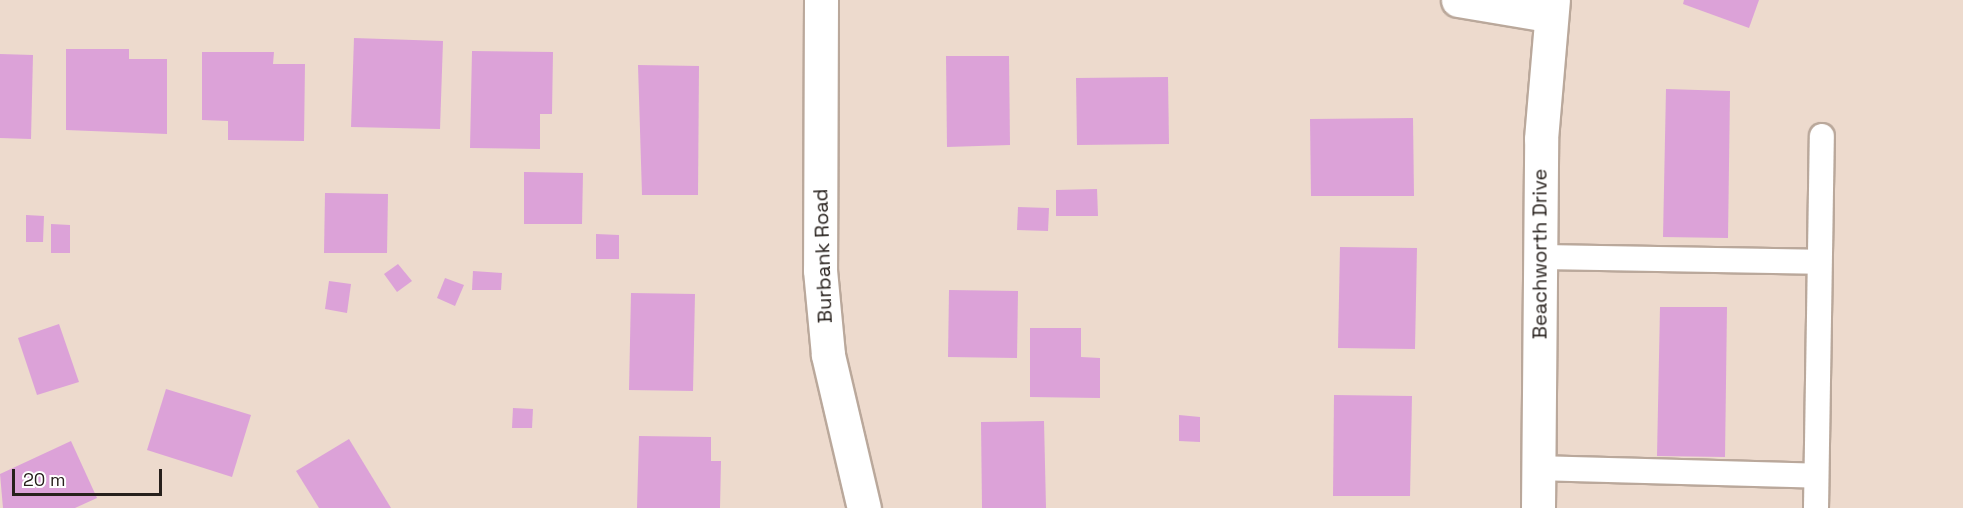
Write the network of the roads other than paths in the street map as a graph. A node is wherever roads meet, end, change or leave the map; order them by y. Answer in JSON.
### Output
{"nodes":[{"id":1,"x":821,"y":0,"type":"edge"},
{"id":2,"x":1458,"y":0,"type":"edge"},
{"id":3,"x":1550,"y":8,"type":"edge"},
{"id":4,"x":1822,"y":136,"type":"dead end"},
{"id":5,"x":1540,"y":257,"type":"junction"},
{"id":6,"x":1819,"y":261,"type":"junction"},
{"id":7,"x":1538,"y":468,"type":"junction"},
{"id":8,"x":1816,"y":476,"type":"junction"},
{"id":9,"x":864,"y":508,"type":"edge"},
{"id":10,"x":1538,"y":508,"type":"edge"},
{"id":11,"x":1816,"y":508,"type":"edge"}],
"edges":[{"from":1,"to":9,"type":"street","name":"Burbank Road"},
{"from":2,"to":3,"type":"street"},
{"from":3,"to":5,"type":"street","name":"Beachworth Drive"},
{"from":4,"to":6,"type":"lane"},
{"from":5,"to":6,"type":"lane"},
{"from":5,"to":7,"type":"street","name":"Beachworth Drive"},
{"from":6,"to":8,"type":"lane"},
{"from":7,"to":8,"type":"lane"},
{"from":7,"to":10,"type":"street","name":"Beachworth Drive"},
{"from":8,"to":11,"type":"lane"}]}
